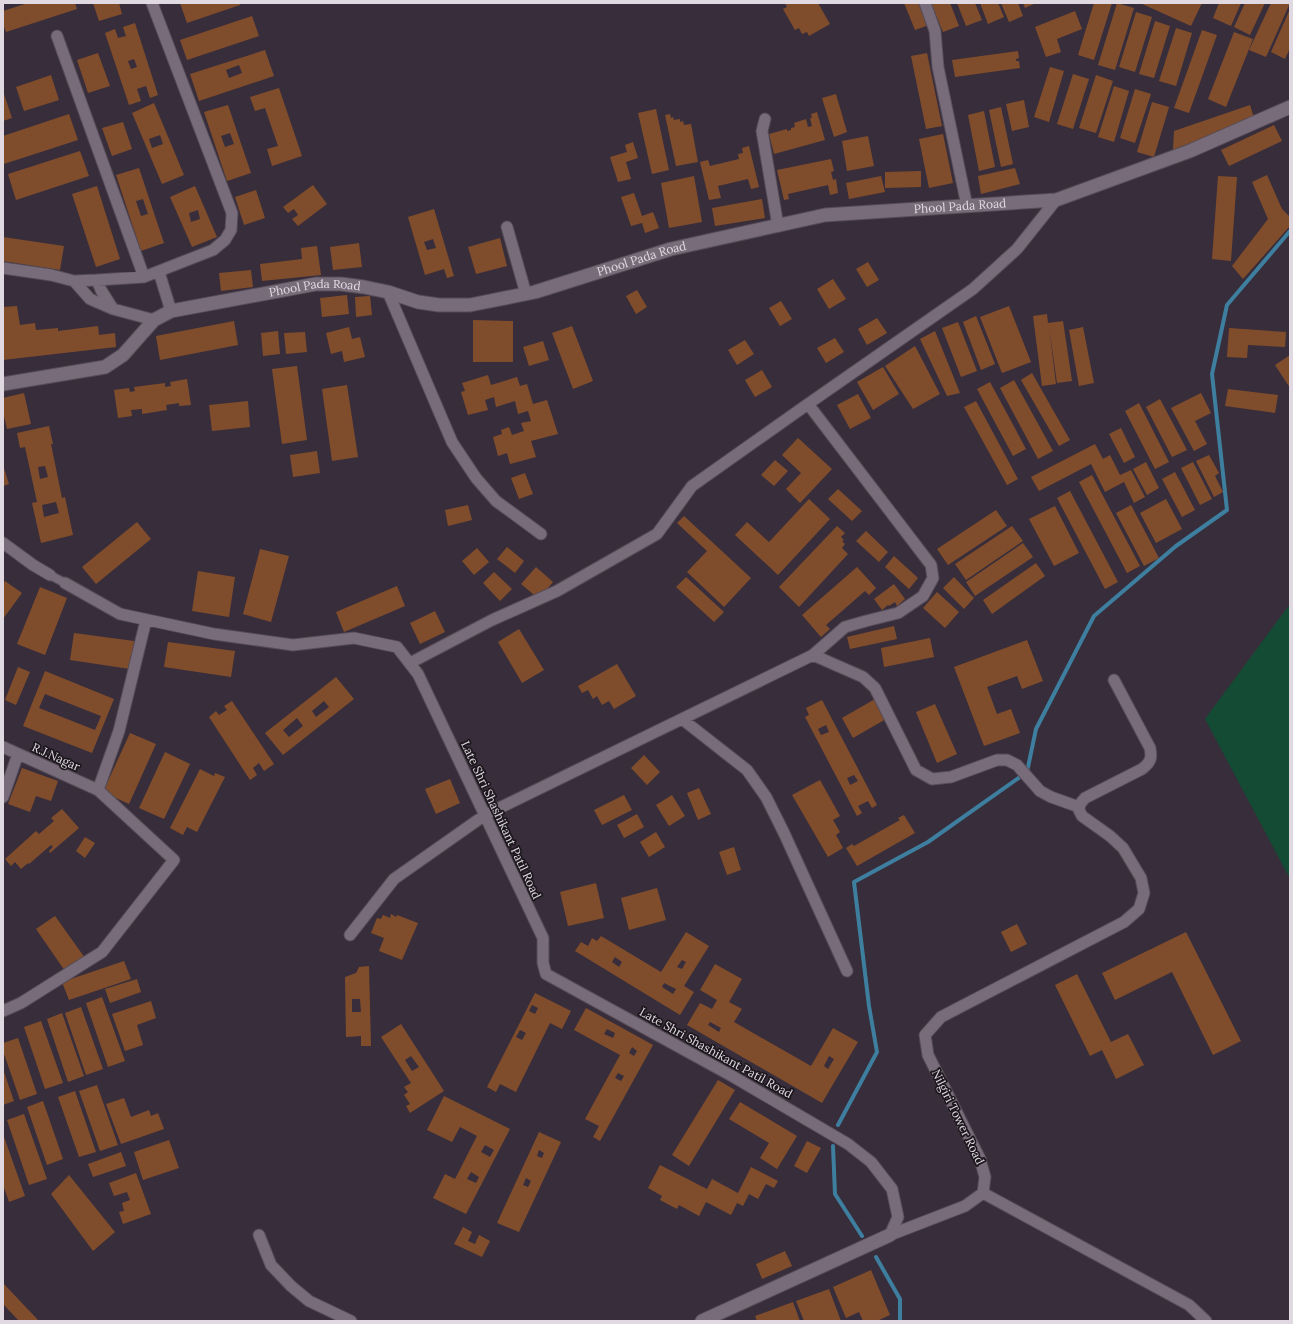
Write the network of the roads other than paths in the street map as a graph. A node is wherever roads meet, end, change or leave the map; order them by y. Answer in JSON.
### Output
{"nodes":[{"id":1,"x":152,"y":3,"type":"edge"},
{"id":2,"x":925,"y":3,"type":"edge"},
{"id":3,"x":57,"y":36,"type":"dead end"},
{"id":4,"x":1290,"y":107,"type":"edge"},
{"id":5,"x":765,"y":119,"type":"dead end"},
{"id":6,"x":1056,"y":200,"type":"junction"},
{"id":7,"x":967,"y":206,"type":"junction"},
{"id":8,"x":778,"y":226,"type":"junction"},
{"id":9,"x":507,"y":227,"type":"dead end"},
{"id":10,"x":3,"y":268,"type":"edge"},
{"id":11,"x":159,"y":272,"type":"junction"},
{"id":12,"x":144,"y":277,"type":"junction"},
{"id":13,"x":97,"y":280,"type":"junction"},
{"id":14,"x":74,"y":281,"type":"junction"},
{"id":15,"x":388,"y":292,"type":"junction"},
{"id":16,"x":526,"y":294,"type":"junction"},
{"id":17,"x":113,"y":309,"type":"junction"},
{"id":18,"x":171,"y":311,"type":"junction"},
{"id":19,"x":154,"y":320,"type":"junction"},
{"id":20,"x":3,"y":384,"type":"edge"},
{"id":21,"x":808,"y":404,"type":"junction"},
{"id":22,"x":541,"y":534,"type":"dead end"},
{"id":23,"x":3,"y":543,"type":"edge"},
{"id":24,"x":50,"y":575,"type":"joint"},
{"id":25,"x":65,"y":583,"type":"joint"},
{"id":26,"x":146,"y":620,"type":"junction"},
{"id":27,"x":813,"y":655,"type":"junction"},
{"id":28,"x":410,"y":663,"type":"junction"},
{"id":29,"x":1114,"y":680,"type":"dead end"},
{"id":30,"x":682,"y":719,"type":"junction"},
{"id":31,"x":3,"y":747,"type":"edge"},
{"id":32,"x":18,"y":754,"type":"junction"},
{"id":33,"x":98,"y":790,"type":"junction"},
{"id":34,"x":3,"y":797,"type":"edge"},
{"id":35,"x":1079,"y":807,"type":"junction"},
{"id":36,"x":485,"y":815,"type":"junction"},
{"id":37,"x":350,"y":935,"type":"dead end"},
{"id":38,"x":847,"y":971,"type":"dead end"},
{"id":39,"x":3,"y":1011,"type":"edge"},
{"id":40,"x":983,"y":1193,"type":"junction"},
{"id":41,"x":890,"y":1235,"type":"junction"},
{"id":42,"x":259,"y":1236,"type":"dead end"},
{"id":43,"x":351,"y":1321,"type":"edge"},
{"id":44,"x":702,"y":1321,"type":"edge"},
{"id":45,"x":1206,"y":1321,"type":"edge"}],
"edges":[{"from":1,"to":11,"type":"street"},
{"from":2,"to":7,"type":"street"},
{"from":3,"to":12,"type":"street"},
{"from":4,"to":6,"type":"street","name":"Phool Pada Road"},
{"from":5,"to":8,"type":"street"},
{"from":6,"to":7,"type":"street","name":"Phool Pada Road"},
{"from":6,"to":21,"type":"street"},
{"from":7,"to":8,"type":"street","name":"Phool Pada Road"},
{"from":8,"to":16,"type":"street","name":"Phool Pada Road"},
{"from":9,"to":16,"type":"street"},
{"from":10,"to":14,"type":"street"},
{"from":11,"to":12,"type":"street"},
{"from":11,"to":18,"type":"street"},
{"from":12,"to":13,"type":"street"},
{"from":13,"to":14,"type":"street"},
{"from":13,"to":17,"type":"street"},
{"from":14,"to":17,"type":"street"},
{"from":15,"to":16,"type":"street","name":"Phool Pada Road"},
{"from":15,"to":18,"type":"street","name":"Phool Pada Road"},
{"from":15,"to":22,"type":"street"},
{"from":17,"to":19,"type":"street"},
{"from":18,"to":19,"type":"street","name":"Phool Pada Road"},
{"from":19,"to":20,"type":"street","name":"Phool Pada Road"},
{"from":21,"to":27,"type":"street"},
{"from":21,"to":28,"type":"street"},
{"from":23,"to":24,"type":"street","name":"Late Shri Shashikant Patil Road"},
{"from":24,"to":25,"type":"street","name":"Late Shri Shashikant Patil Road"},
{"from":25,"to":26,"type":"street","name":"Late Shri Shashikant Patil Road"},
{"from":26,"to":28,"type":"street","name":"Late Shri Shashikant Patil Road"},
{"from":26,"to":33,"type":"street"},
{"from":27,"to":30,"type":"street"},
{"from":27,"to":35,"type":"street"},
{"from":28,"to":36,"type":"street","name":"Late Shri Shashikant Patil Road"},
{"from":29,"to":35,"type":"street"},
{"from":30,"to":36,"type":"street"},
{"from":30,"to":38,"type":"street"},
{"from":31,"to":32,"type":"street","name":"R.J.Nagar"},
{"from":32,"to":33,"type":"street","name":"R.J.Nagar"},
{"from":32,"to":34,"type":"street"},
{"from":33,"to":39,"type":"street","name":"R.J.Nagar"},
{"from":35,"to":40,"type":"street","name":"Nilgiri Tower Road"},
{"from":36,"to":37,"type":"street"},
{"from":36,"to":41,"type":"street","name":"Late Shri Shashikant Patil Road"},
{"from":40,"to":41,"type":"street"},
{"from":40,"to":45,"type":"street"},
{"from":41,"to":44,"type":"street"},
{"from":42,"to":43,"type":"street"}]}
